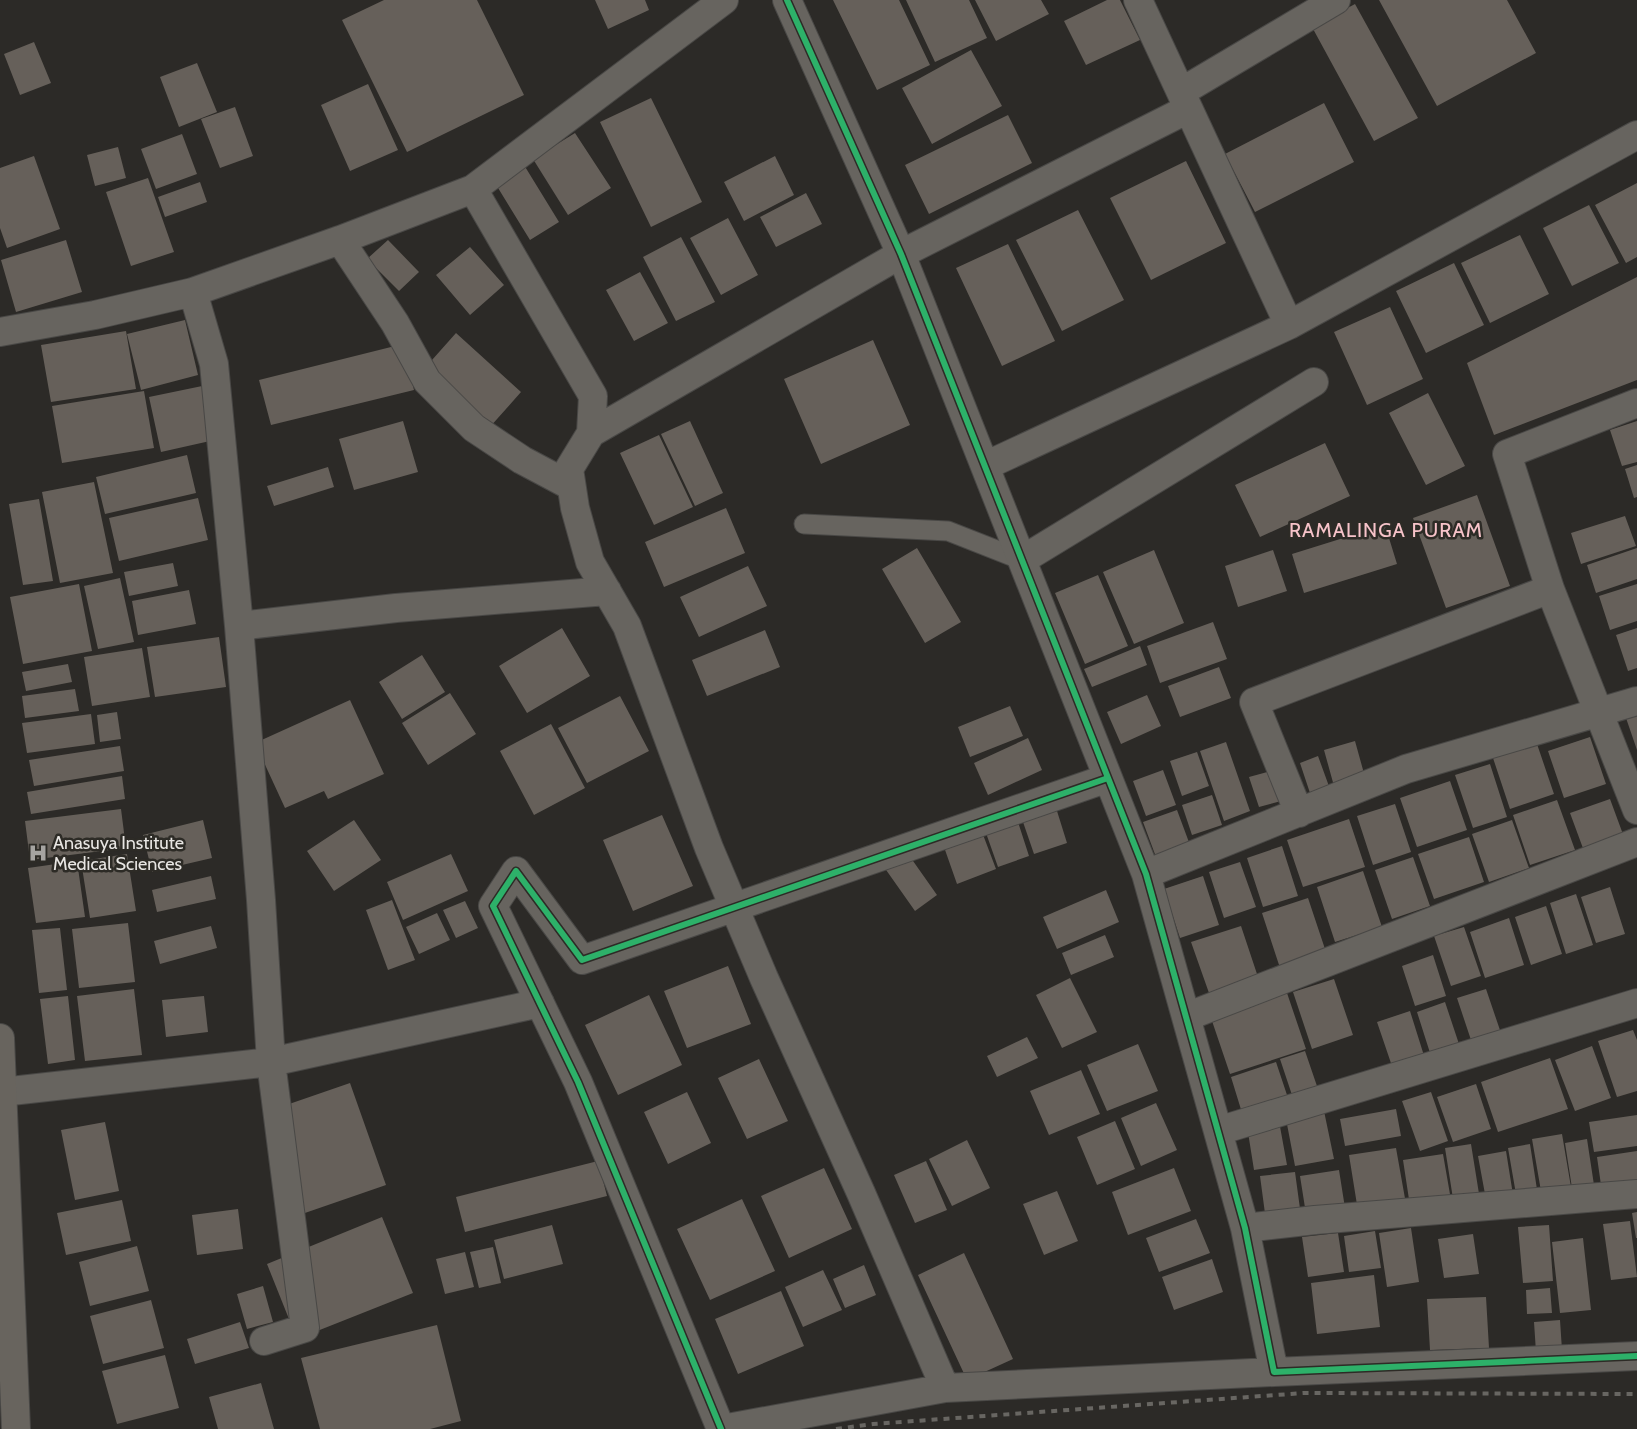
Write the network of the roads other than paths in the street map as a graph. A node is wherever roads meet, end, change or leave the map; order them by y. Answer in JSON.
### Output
{"nodes":[{"id":1,"x":724,"y":0,"type":"edge"},
{"id":2,"x":787,"y":0,"type":"edge"},
{"id":3,"x":1138,"y":0,"type":"edge"},
{"id":4,"x":1336,"y":0,"type":"edge"},
{"id":5,"x":1185,"y":101,"type":"junction"},
{"id":6,"x":1637,"y":135,"type":"edge"},
{"id":7,"x":473,"y":189,"type":"junction"},
{"id":8,"x":340,"y":240,"type":"junction"},
{"id":9,"x":901,"y":254,"type":"junction"},
{"id":10,"x":193,"y":292,"type":"junction"},
{"id":11,"x":1289,"y":325,"type":"junction"},
{"id":12,"x":0,"y":332,"type":"edge"},
{"id":13,"x":1314,"y":382,"type":"dead end"},
{"id":14,"x":1637,"y":403,"type":"edge"},
{"id":15,"x":592,"y":432,"type":"junction"},
{"id":16,"x":985,"y":466,"type":"junction"},
{"id":17,"x":572,"y":486,"type":"junction"},
{"id":18,"x":804,"y":524,"type":"dead end"},
{"id":19,"x":1022,"y":560,"type":"junction"},
{"id":20,"x":1550,"y":589,"type":"junction"},
{"id":21,"x":608,"y":591,"type":"junction"},
{"id":22,"x":239,"y":626,"type":"junction"},
{"id":23,"x":1637,"y":701,"type":"edge"},
{"id":24,"x":1598,"y":713,"type":"junction"},
{"id":25,"x":1108,"y":778,"type":"junction"},
{"id":26,"x":1637,"y":810,"type":"edge"},
{"id":27,"x":1299,"y":813,"type":"junction"},
{"id":28,"x":1637,"y":842,"type":"edge"},
{"id":29,"x":1146,"y":874,"type":"junction"},
{"id":30,"x":734,"y":908,"type":"junction"},
{"id":31,"x":540,"y":1003,"type":"junction"},
{"id":32,"x":1637,"y":1003,"type":"edge"},
{"id":33,"x":1186,"y":1017,"type":"junction"},
{"id":34,"x":0,"y":1038,"type":"edge"},
{"id":35,"x":271,"y":1062,"type":"junction"},
{"id":36,"x":1,"y":1093,"type":"edge"},
{"id":37,"x":1218,"y":1131,"type":"junction"},
{"id":38,"x":1637,"y":1194,"type":"edge"},
{"id":39,"x":1245,"y":1228,"type":"junction"},
{"id":40,"x":264,"y":1341,"type":"dead end"},
{"id":41,"x":1637,"y":1356,"type":"edge"},
{"id":42,"x":1274,"y":1372,"type":"junction"},
{"id":43,"x":945,"y":1388,"type":"junction"},
{"id":44,"x":16,"y":1429,"type":"edge"},
{"id":45,"x":722,"y":1429,"type":"edge"}],
"edges":[{"from":1,"to":7,"type":"street"},
{"from":2,"to":9,"type":"street"},
{"from":3,"to":5,"type":"street"},
{"from":4,"to":5,"type":"street"},
{"from":5,"to":9,"type":"street"},
{"from":5,"to":11,"type":"street"},
{"from":6,"to":11,"type":"street"},
{"from":7,"to":8,"type":"street"},
{"from":7,"to":15,"type":"street"},
{"from":8,"to":10,"type":"street"},
{"from":8,"to":17,"type":"street"},
{"from":9,"to":15,"type":"street"},
{"from":9,"to":16,"type":"street"},
{"from":10,"to":12,"type":"street"},
{"from":10,"to":22,"type":"street"},
{"from":11,"to":16,"type":"street"},
{"from":13,"to":19,"type":"street"},
{"from":14,"to":20,"type":"street"},
{"from":15,"to":17,"type":"street"},
{"from":16,"to":19,"type":"street"},
{"from":17,"to":21,"type":"street"},
{"from":18,"to":19,"type":"lane"},
{"from":19,"to":25,"type":"street"},
{"from":20,"to":24,"type":"street"},
{"from":20,"to":27,"type":"street"},
{"from":21,"to":22,"type":"street"},
{"from":21,"to":30,"type":"street"},
{"from":22,"to":35,"type":"street"},
{"from":23,"to":24,"type":"street"},
{"from":24,"to":26,"type":"street"},
{"from":24,"to":27,"type":"street"},
{"from":25,"to":29,"type":"street"},
{"from":25,"to":30,"type":"street"},
{"from":27,"to":29,"type":"street"},
{"from":28,"to":33,"type":"street"},
{"from":29,"to":33,"type":"street"},
{"from":30,"to":31,"type":"street"},
{"from":30,"to":43,"type":"street"},
{"from":31,"to":35,"type":"street"},
{"from":31,"to":45,"type":"street"},
{"from":32,"to":37,"type":"street"},
{"from":33,"to":37,"type":"street"},
{"from":34,"to":36,"type":"main road"},
{"from":35,"to":36,"type":"street"},
{"from":35,"to":40,"type":"street"},
{"from":36,"to":44,"type":"main road"},
{"from":37,"to":39,"type":"street"},
{"from":38,"to":39,"type":"street"},
{"from":39,"to":42,"type":"street"},
{"from":41,"to":42,"type":"street"},
{"from":42,"to":43,"type":"street"},
{"from":43,"to":45,"type":"street"}]}
